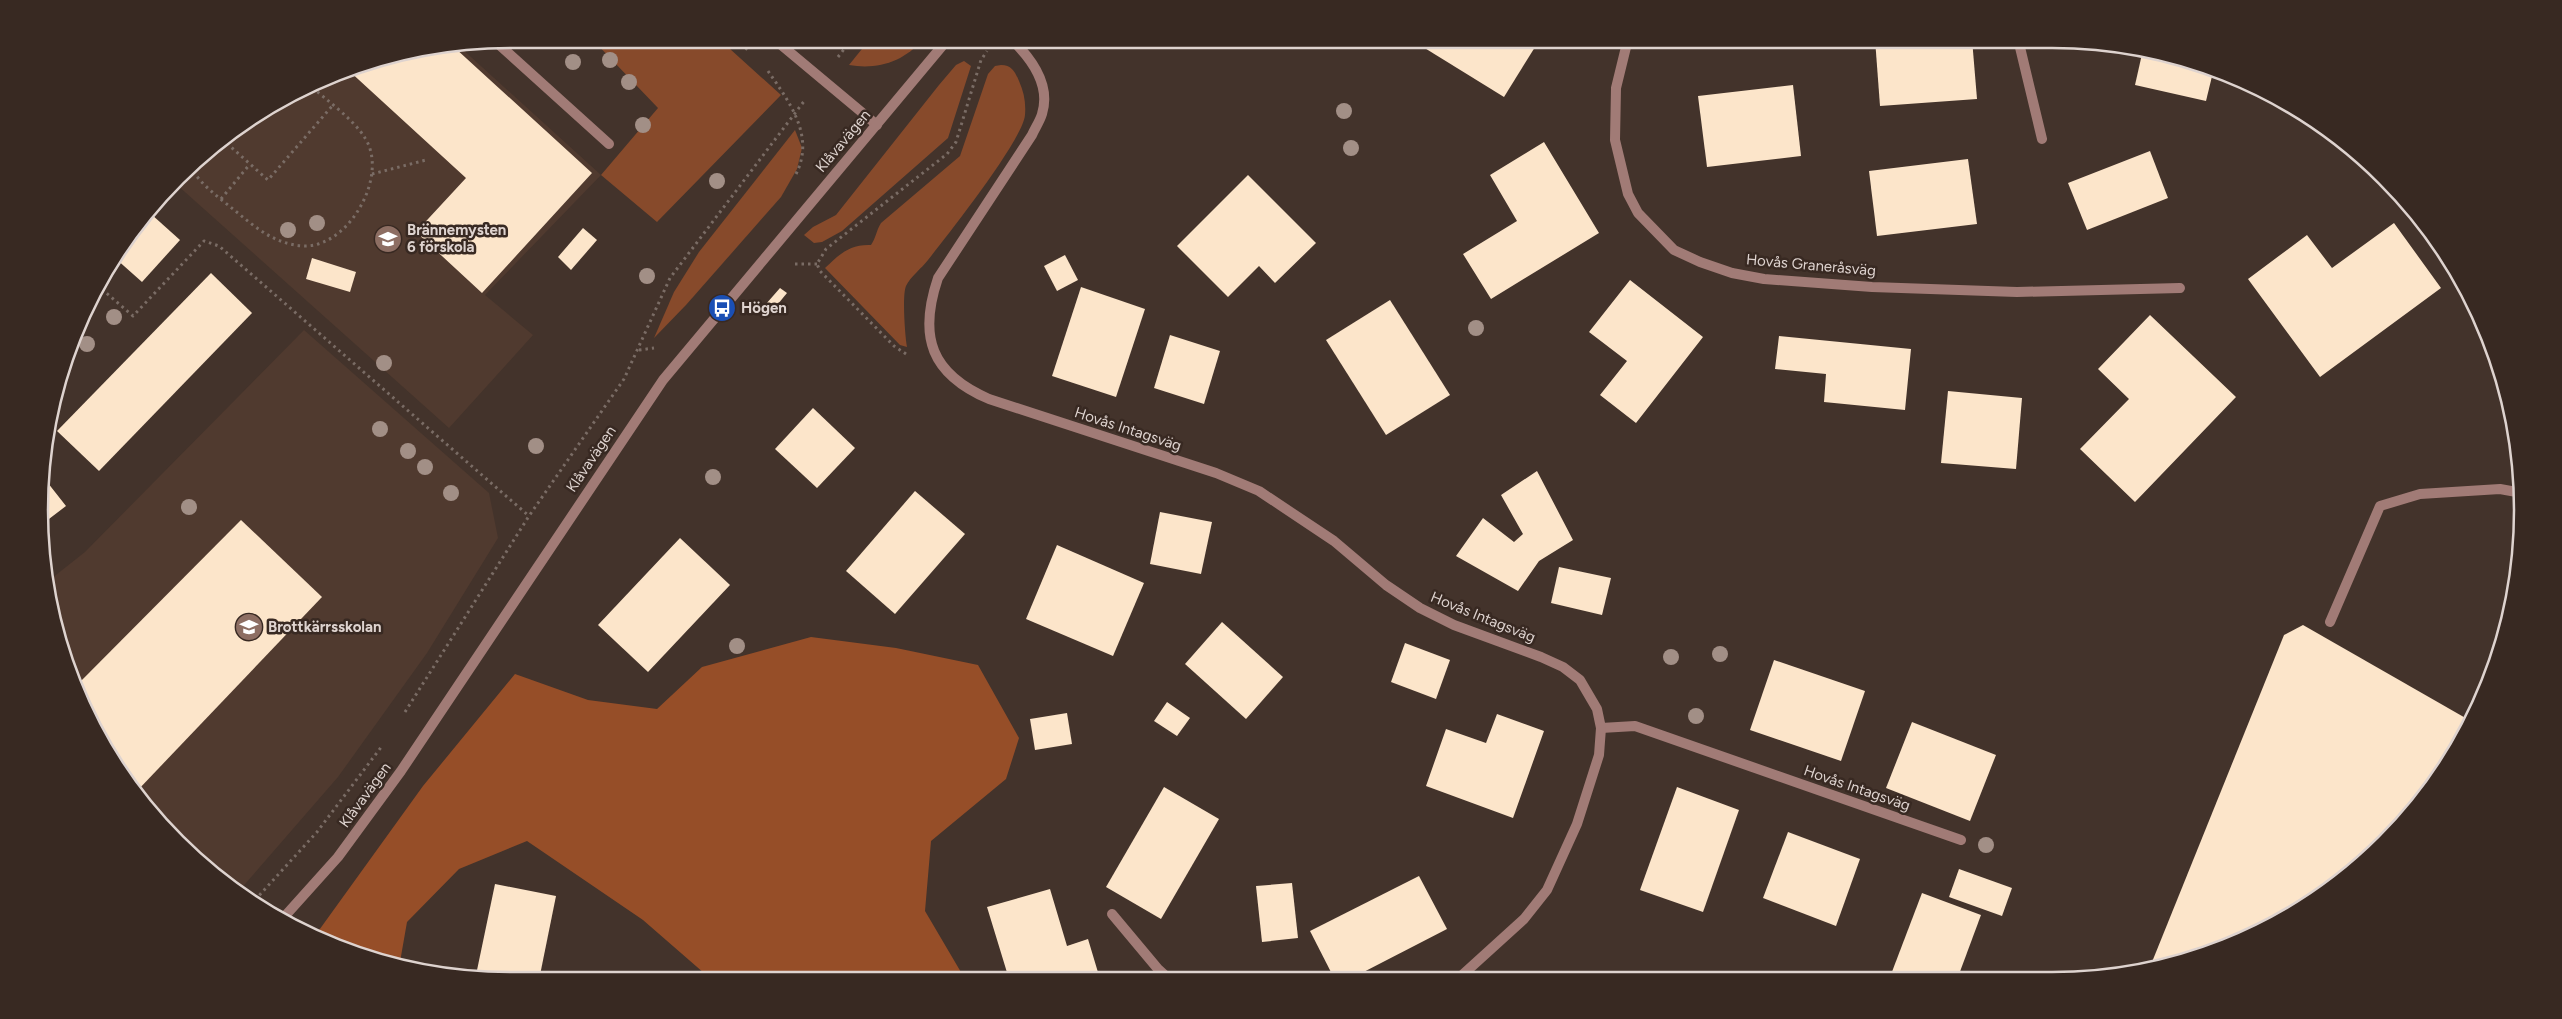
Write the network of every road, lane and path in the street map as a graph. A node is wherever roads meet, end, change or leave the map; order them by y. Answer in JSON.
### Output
{"nodes":[{"id":1,"x":503,"y":48,"type":"edge"},
{"id":2,"x":745,"y":48,"type":"edge"},
{"id":3,"x":785,"y":48,"type":"edge"},
{"id":4,"x":845,"y":48,"type":"edge"},
{"id":5,"x":941,"y":48,"type":"edge"},
{"id":6,"x":989,"y":48,"type":"edge"},
{"id":7,"x":1021,"y":48,"type":"edge"},
{"id":8,"x":1626,"y":48,"type":"edge"},
{"id":9,"x":2020,"y":48,"type":"edge"},
{"id":10,"x":756,"y":58,"type":"dead end"},
{"id":11,"x":763,"y":65,"type":"dead end"},
{"id":12,"x":821,"y":79,"type":"junction"},
{"id":13,"x":315,"y":91,"type":"edge"},
{"id":14,"x":333,"y":105,"type":"junction"},
{"id":15,"x":795,"y":113,"type":"junction"},
{"id":16,"x":877,"y":125,"type":"junction"},
{"id":17,"x":2042,"y":139,"type":"dead end"},
{"id":18,"x":227,"y":144,"type":"edge"},
{"id":19,"x":609,"y":144,"type":"dead end"},
{"id":20,"x":426,"y":160,"type":"dead end"},
{"id":21,"x":250,"y":164,"type":"junction"},
{"id":22,"x":193,"y":173,"type":"edge"},
{"id":23,"x":372,"y":174,"type":"junction"},
{"id":24,"x":792,"y":182,"type":"dead end"},
{"id":25,"x":220,"y":199,"type":"junction"},
{"id":26,"x":2180,"y":288,"type":"dead end"},
{"id":27,"x":103,"y":290,"type":"edge"},
{"id":28,"x":662,"y":342,"type":"dead end"},
{"id":29,"x":639,"y":350,"type":"junction"},
{"id":30,"x":936,"y":354,"type":"junction"},
{"id":31,"x":2514,"y":492,"type":"edge"},
{"id":32,"x":529,"y":516,"type":"junction"},
{"id":33,"x":2330,"y":622,"type":"dead end"},
{"id":34,"x":404,"y":713,"type":"dead end"},
{"id":35,"x":1601,"y":728,"type":"junction"},
{"id":36,"x":384,"y":743,"type":"dead end"},
{"id":37,"x":1961,"y":840,"type":"dead end"},
{"id":38,"x":258,"y":897,"type":"edge"},
{"id":39,"x":286,"y":914,"type":"edge"},
{"id":40,"x":1112,"y":914,"type":"dead end"},
{"id":41,"x":1161,"y":972,"type":"edge"},
{"id":42,"x":1466,"y":972,"type":"edge"}],
"edges":[{"from":1,"to":19,"type":"street"},
{"from":2,"to":10,"type":"path"},
{"from":3,"to":12,"type":"street"},
{"from":4,"to":12,"type":"path"},
{"from":5,"to":16,"type":"street","name":"Klåvavägen"},
{"from":6,"to":30,"type":"path"},
{"from":7,"to":30,"type":"street","name":"Hovås Intagsväg"},
{"from":8,"to":26,"type":"street","name":"Hovås Graneråsväg"},
{"from":9,"to":17,"type":"street"},
{"from":11,"to":15,"type":"path"},
{"from":12,"to":15,"type":"path"},
{"from":12,"to":16,"type":"street"},
{"from":13,"to":14,"type":"path"},
{"from":14,"to":21,"type":"path"},
{"from":14,"to":23,"type":"path"},
{"from":15,"to":24,"type":"path"},
{"from":15,"to":29,"type":"path"},
{"from":16,"to":39,"type":"street","name":"Klåvavägen"},
{"from":18,"to":21,"type":"path"},
{"from":20,"to":23,"type":"path"},
{"from":21,"to":25,"type":"path"},
{"from":22,"to":25,"type":"path"},
{"from":23,"to":25,"type":"path"},
{"from":27,"to":32,"type":"path"},
{"from":28,"to":29,"type":"path"},
{"from":29,"to":32,"type":"path"},
{"from":30,"to":35,"type":"street","name":"Hovås Intagsväg"},
{"from":31,"to":33,"type":"street"},
{"from":32,"to":34,"type":"path"},
{"from":35,"to":37,"type":"street","name":"Hovås Intagsväg"},
{"from":35,"to":42,"type":"street","name":"Hovås Intagsväg"},
{"from":36,"to":38,"type":"path"},
{"from":40,"to":41,"type":"street"}]}
